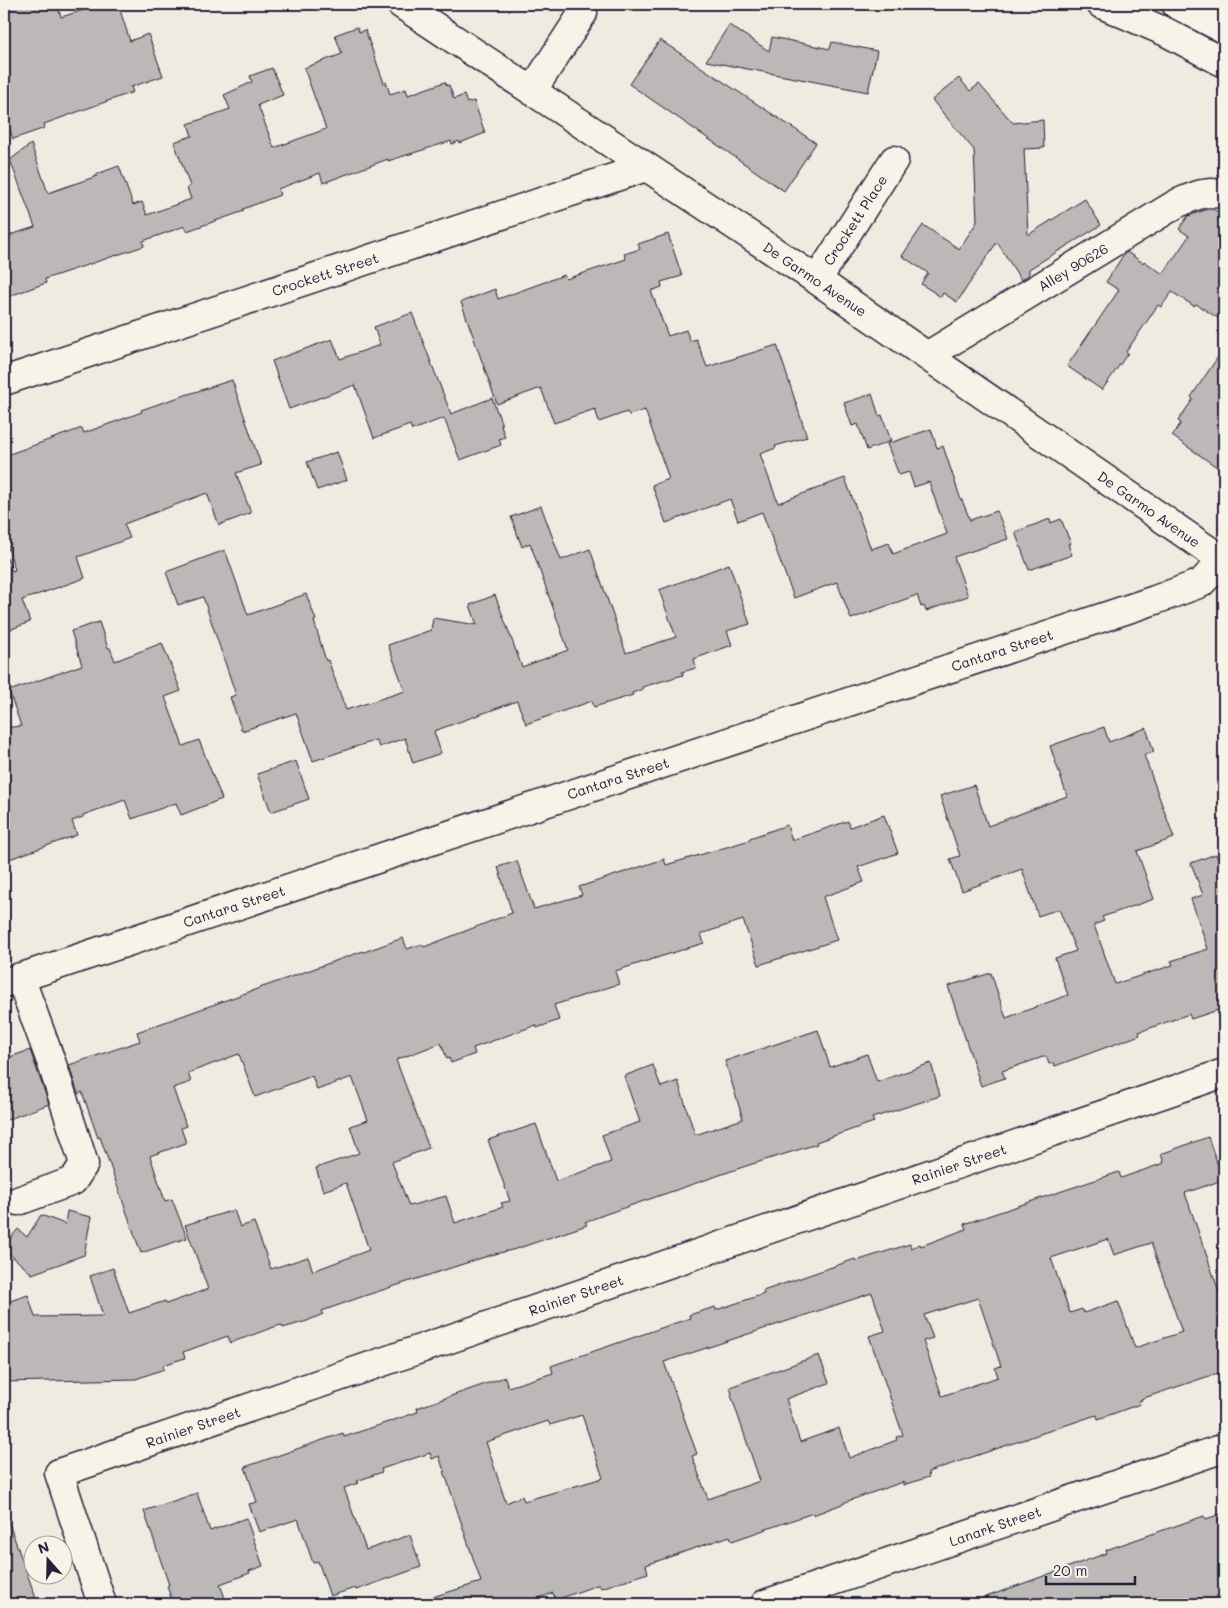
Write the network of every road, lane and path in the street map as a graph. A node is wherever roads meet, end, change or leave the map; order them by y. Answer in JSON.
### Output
{"nodes":[{"id":1,"x":401,"y":4,"type":"edge"},
{"id":2,"x":1101,"y":4,"type":"edge"},
{"id":3,"x":1176,"y":4,"type":"edge"},
{"id":4,"x":583,"y":13,"type":"dead end"},
{"id":5,"x":1224,"y":29,"type":"edge"},
{"id":6,"x":1224,"y":63,"type":"edge"},
{"id":7,"x":532,"y":91,"type":"junction"},
{"id":8,"x":894,"y":160,"type":"dead end"},
{"id":9,"x":646,"y":167,"type":"junction"},
{"id":10,"x":1224,"y":195,"type":"edge"},
{"id":11,"x":817,"y":280,"type":"junction"},
{"id":12,"x":926,"y":356,"type":"junction"},
{"id":13,"x":4,"y":381,"type":"edge"},
{"id":14,"x":1224,"y":560,"type":"edge"},
{"id":15,"x":12,"y":980,"type":"edge"},
{"id":16,"x":1224,"y":1073,"type":"edge"},
{"id":17,"x":18,"y":1201,"type":"dead end"},
{"id":18,"x":1224,"y":1448,"type":"edge"},
{"id":19,"x":102,"y":1604,"type":"edge"},
{"id":20,"x":766,"y":1604,"type":"edge"}],
"edges":[{"from":1,"to":7,"type":"main road","name":"De Garmo Avenue"},
{"from":2,"to":6,"type":"main road"},
{"from":3,"to":5,"type":"main road"},
{"from":4,"to":7,"type":"main road"},
{"from":7,"to":9,"type":"main road","name":"De Garmo Avenue"},
{"from":8,"to":11,"type":"main road","name":"Crockett Place"},
{"from":9,"to":11,"type":"main road","name":"De Garmo Avenue"},
{"from":9,"to":13,"type":"main road","name":"Crockett Street"},
{"from":10,"to":12,"type":"main road","name":"Alley 90626"},
{"from":11,"to":12,"type":"main road","name":"De Garmo Avenue"},
{"from":12,"to":14,"type":"main road","name":"De Garmo Avenue"},
{"from":14,"to":15,"type":"main road","name":"Cantara Street"},
{"from":15,"to":17,"type":"main road"},
{"from":16,"to":19,"type":"main road","name":"Rainier Street"},
{"from":18,"to":20,"type":"main road","name":"Lanark Street"}]}
